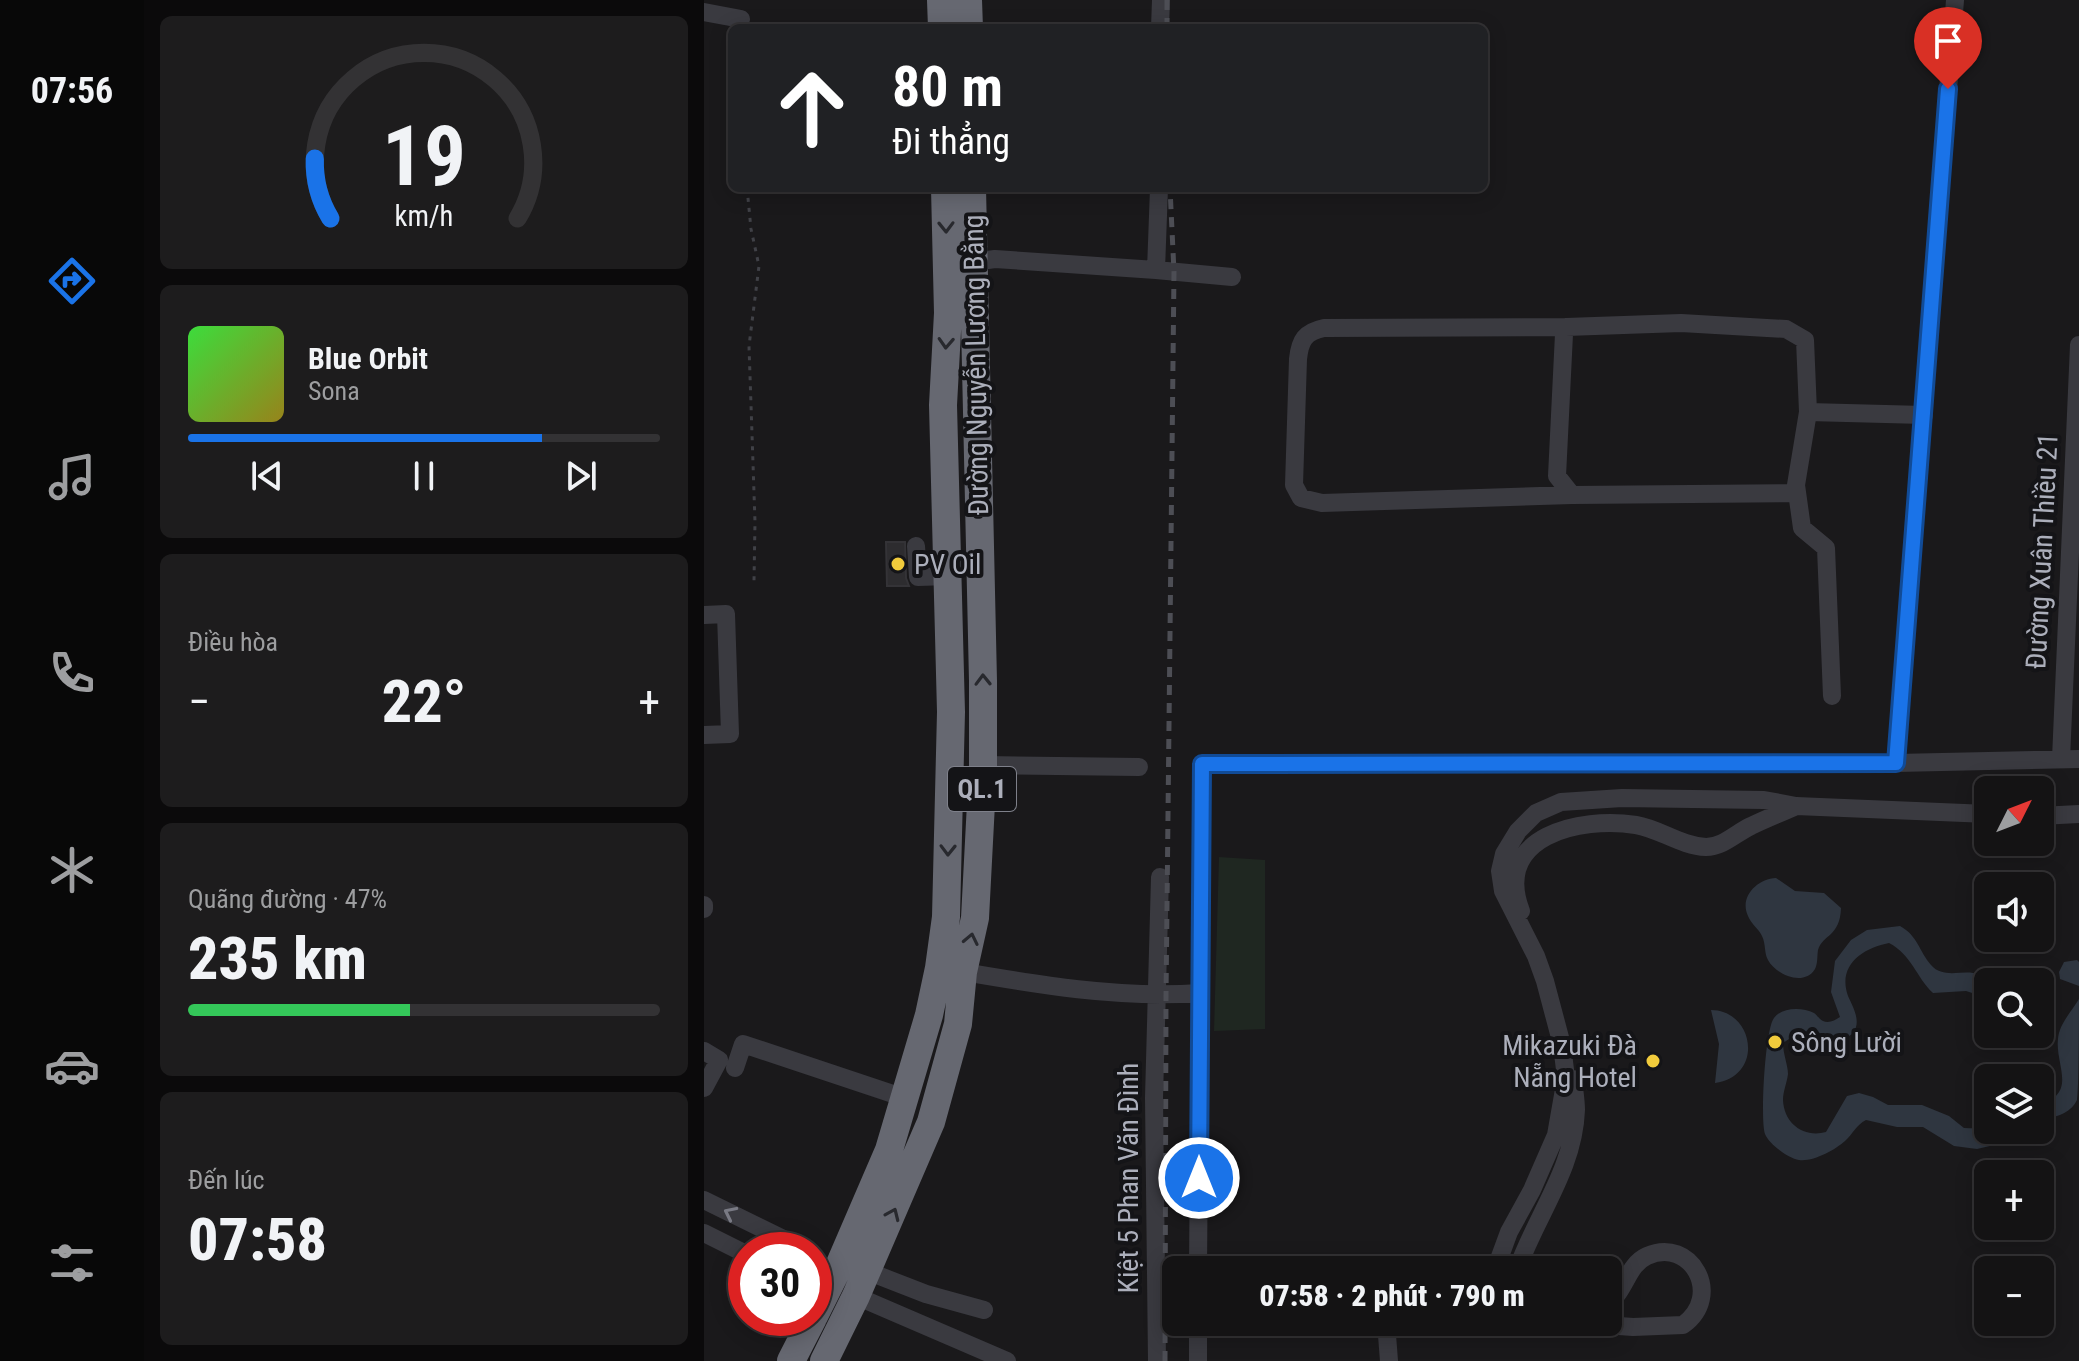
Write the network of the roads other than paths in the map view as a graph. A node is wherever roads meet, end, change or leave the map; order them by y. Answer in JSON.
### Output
{"nodes":[{"id":1,"x":941,"y":0,"type":"edge"},
{"id":2,"x":968,"y":0,"type":"edge"},
{"id":3,"x":1161,"y":0,"type":"edge"},
{"id":4,"x":1955,"y":0,"type":"edge"},
{"id":5,"x":704,"y":12,"type":"edge"},
{"id":6,"x":741,"y":16,"type":"edge"},
{"id":7,"x":942,"y":24,"type":"edge"},
{"id":8,"x":969,"y":24,"type":"edge"},
{"id":9,"x":1160,"y":24,"type":"edge"},
{"id":10,"x":946,"y":192,"type":"edge"},
{"id":11,"x":971,"y":192,"type":"edge"},
{"id":12,"x":1159,"y":192,"type":"edge"},
{"id":13,"x":960,"y":264,"type":"junction"},
{"id":14,"x":1156,"y":270,"type":"junction"},
{"id":15,"x":1232,"y":277,"type":"dead end"},
{"id":16,"x":1566,"y":327,"type":"junction"},
{"id":17,"x":2079,"y":345,"type":"edge"},
{"id":18,"x":1808,"y":412,"type":"junction"},
{"id":19,"x":1924,"y":415,"type":"junction"},
{"id":20,"x":1797,"y":493,"type":"junction"},
{"id":21,"x":1572,"y":495,"type":"junction"},
{"id":22,"x":916,"y":546,"type":"dead end"},
{"id":23,"x":949,"y":576,"type":"junction"},
{"id":24,"x":704,"y":615,"type":"edge"},
{"id":25,"x":1832,"y":696,"type":"dead end"},
{"id":26,"x":704,"y":735,"type":"edge"},
{"id":27,"x":2070,"y":759,"type":"edge"},
{"id":28,"x":1896,"y":763,"type":"junction"},
{"id":29,"x":983,"y":765,"type":"junction"},
{"id":30,"x":1139,"y":767,"type":"dead end"},
{"id":31,"x":1796,"y":806,"type":"junction"},
{"id":32,"x":1974,"y":813,"type":"edge"},
{"id":33,"x":2079,"y":814,"type":"edge"},
{"id":34,"x":2054,"y":815,"type":"edge"},
{"id":35,"x":1160,"y":877,"type":"dead end"},
{"id":36,"x":951,"y":970,"type":"junction"},
{"id":37,"x":1200,"y":993,"type":"junction"},
{"id":38,"x":1156,"y":995,"type":"junction"},
{"id":39,"x":704,"y":1051,"type":"edge"},
{"id":40,"x":735,"y":1068,"type":"dead end"},
{"id":41,"x":704,"y":1088,"type":"edge"},
{"id":42,"x":905,"y":1098,"type":"junction"},
{"id":43,"x":704,"y":1200,"type":"edge"},
{"id":44,"x":769,"y":1232,"type":"edge"},
{"id":45,"x":704,"y":1233,"type":"edge"},
{"id":46,"x":728,"y":1245,"type":"edge"},
{"id":47,"x":832,"y":1250,"type":"edge"},
{"id":48,"x":1198,"y":1256,"type":"edge"},
{"id":49,"x":1500,"y":1256,"type":"edge"},
{"id":50,"x":1523,"y":1256,"type":"edge"},
{"id":51,"x":862,"y":1284,"type":"junction"},
{"id":52,"x":1622,"y":1289,"type":"edge"},
{"id":53,"x":984,"y":1310,"type":"dead end"},
{"id":54,"x":1622,"y":1326,"type":"edge"},
{"id":55,"x":802,"y":1336,"type":"edge"},
{"id":56,"x":1198,"y":1336,"type":"edge"},
{"id":57,"x":1387,"y":1336,"type":"edge"},
{"id":58,"x":791,"y":1361,"type":"edge"},
{"id":59,"x":824,"y":1361,"type":"edge"},
{"id":60,"x":1007,"y":1361,"type":"edge"},
{"id":61,"x":1157,"y":1361,"type":"edge"},
{"id":62,"x":1198,"y":1361,"type":"edge"},
{"id":63,"x":1389,"y":1361,"type":"edge"}],
"edges":[{"from":1,"to":7,"type":"highway"},
{"from":2,"to":8,"type":"highway"},
{"from":3,"to":9,"type":"street"},
{"from":4,"to":19,"type":"street"},
{"from":5,"to":6,"type":"street"},
{"from":10,"to":13,"type":"highway","number":"QL.1","one_way":true},
{"from":11,"to":13,"type":"highway","name":"Đường Nguyễn Lương Bằng","number":"QL.1"},
{"from":12,"to":14,"type":"street"},
{"from":13,"to":14,"type":"street"},
{"from":13,"to":23,"type":"highway","name":"Đường Nguyễn Lương Bằng","number":"QL.1","one_way":true},
{"from":29,"to":13,"type":"highway","name":"Đường Nguyễn Lương Bằng","number":"QL.1","one_way":true},
{"from":14,"to":15,"type":"street"},
{"from":16,"to":18,"type":"street"},
{"from":16,"to":21,"type":"street"},
{"from":16,"to":21,"type":"street"},
{"from":17,"to":27,"type":"street","name":"Đường Xuân Thiều 21"},
{"from":18,"to":19,"type":"street"},
{"from":18,"to":20,"type":"street"},
{"from":19,"to":28,"type":"street"},
{"from":20,"to":21,"type":"street"},
{"from":20,"to":25,"type":"street"},
{"from":22,"to":23,"type":"street"},
{"from":23,"to":36,"type":"highway","name":"Đường Nguyễn Lương Bằng","number":"QL.1","one_way":true},
{"from":24,"to":26,"type":"street"},
{"from":27,"to":28,"type":"street"},
{"from":28,"to":37,"type":"street"},
{"from":29,"to":30,"type":"street"},
{"from":36,"to":29,"type":"highway","name":"Đường Nguyễn Lương Bằng","number":"QL.1","one_way":true},
{"from":31,"to":32,"type":"street"},
{"from":31,"to":49,"type":"street"},
{"from":31,"to":50,"type":"street"},
{"from":33,"to":34,"type":"street"},
{"from":35,"to":38,"type":"street","name":"Kiệt 5 Phan Văn Đình"},
{"from":36,"to":38,"type":"street"},
{"from":36,"to":42,"type":"highway","name":"Đường Nguyễn Lương Bằng","number":"QL.1"},
{"from":51,"to":36,"type":"highway","name":"Đường Nguyễn Lương Bằng","number":"QL.1","one_way":true},
{"from":37,"to":38,"type":"street"},
{"from":37,"to":48,"type":"street"},
{"from":38,"to":61,"type":"street","name":"Kiệt 5 Phan Văn Đình"},
{"from":39,"to":41,"type":"street"},
{"from":40,"to":42,"type":"street"},
{"from":42,"to":47,"type":"highway","name":"Đường Nguyễn Lương Bằng","number":"QL.1"},
{"from":44,"to":43,"type":"street","one_way":true},
{"from":45,"to":46,"type":"street"},
{"from":51,"to":53,"type":"street"},
{"from":51,"to":59,"type":"highway","name":"Đường Nguyễn Lương Bằng","number":"QL.1"},
{"from":51,"to":60,"type":"street"},
{"from":52,"to":54,"type":"street"},
{"from":55,"to":58,"type":"highway","name":"Đường Nguyễn Lương Bằng","number":"QL.1"},
{"from":56,"to":62,"type":"street"},
{"from":57,"to":63,"type":"street"}]}
